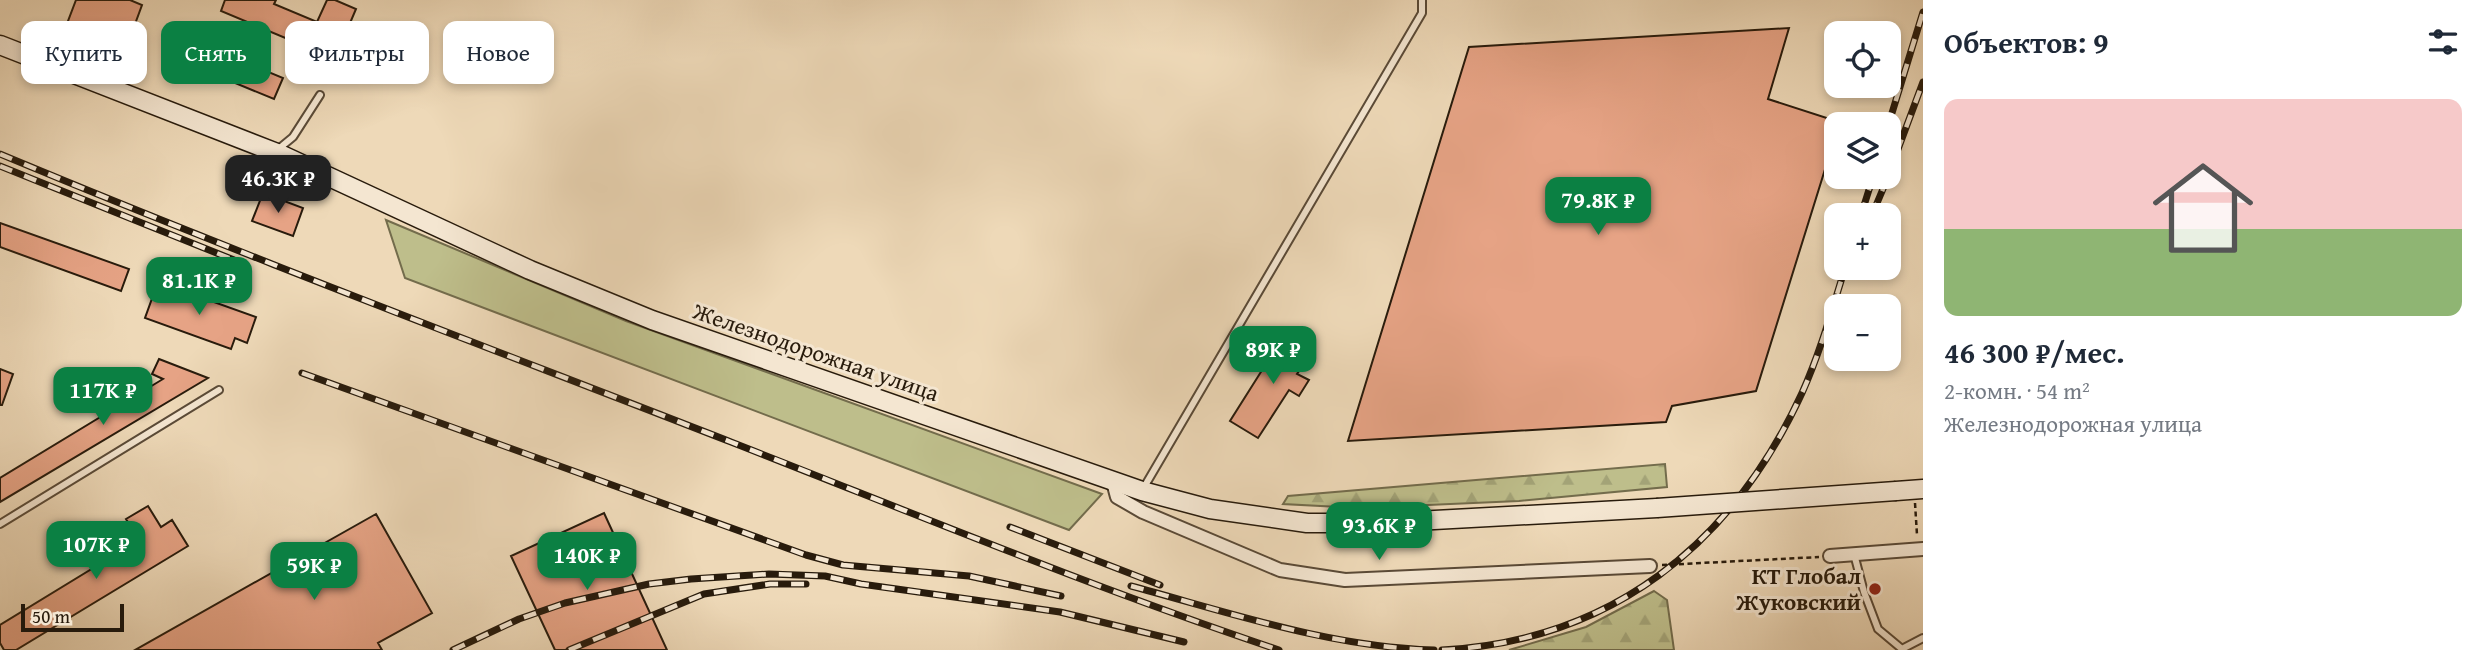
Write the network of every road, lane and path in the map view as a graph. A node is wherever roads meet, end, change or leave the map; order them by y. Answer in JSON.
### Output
{"nodes":[{"id":1,"x":1422,"y":0,"type":"edge"},
{"id":2,"x":0,"y":45,"type":"edge"},
{"id":3,"x":320,"y":95,"type":"dead end"},
{"id":4,"x":275,"y":152,"type":"junction"},
{"id":5,"x":219,"y":390,"type":"dead end"},
{"id":6,"x":1113,"y":482,"type":"junction"},
{"id":7,"x":1911,"y":490,"type":"edge"},
{"id":8,"x":1142,"y":491,"type":"junction"},
{"id":9,"x":0,"y":524,"type":"edge"},
{"id":10,"x":1920,"y":544,"type":"edge"},
{"id":11,"x":1854,"y":554,"type":"junction"},
{"id":12,"x":1830,"y":556,"type":"joint"},
{"id":13,"x":1650,"y":566,"type":"joint"},
{"id":14,"x":1923,"y":638,"type":"edge"},
{"id":15,"x":1902,"y":650,"type":"edge"}],
"edges":[{"from":1,"to":8,"type":"lane"},
{"from":2,"to":4,"type":"main road","name":"Железнодорожная улица"},
{"from":3,"to":4,"type":"lane"},
{"from":4,"to":6,"type":"main road","name":"Железнодорожная улица"},
{"from":5,"to":9,"type":"lane"},
{"from":6,"to":8,"type":"main road","name":"Железнодорожная улица"},
{"from":6,"to":13,"type":"street"},
{"from":7,"to":8,"type":"main road","name":"Железнодорожная улица","bridge":true},
{"from":7,"to":10,"type":"path"},
{"from":10,"to":11,"type":"street"},
{"from":11,"to":12,"type":"street"},
{"from":11,"to":15,"type":"lane"},
{"from":12,"to":13,"type":"path"},
{"from":14,"to":15,"type":"lane"}]}
